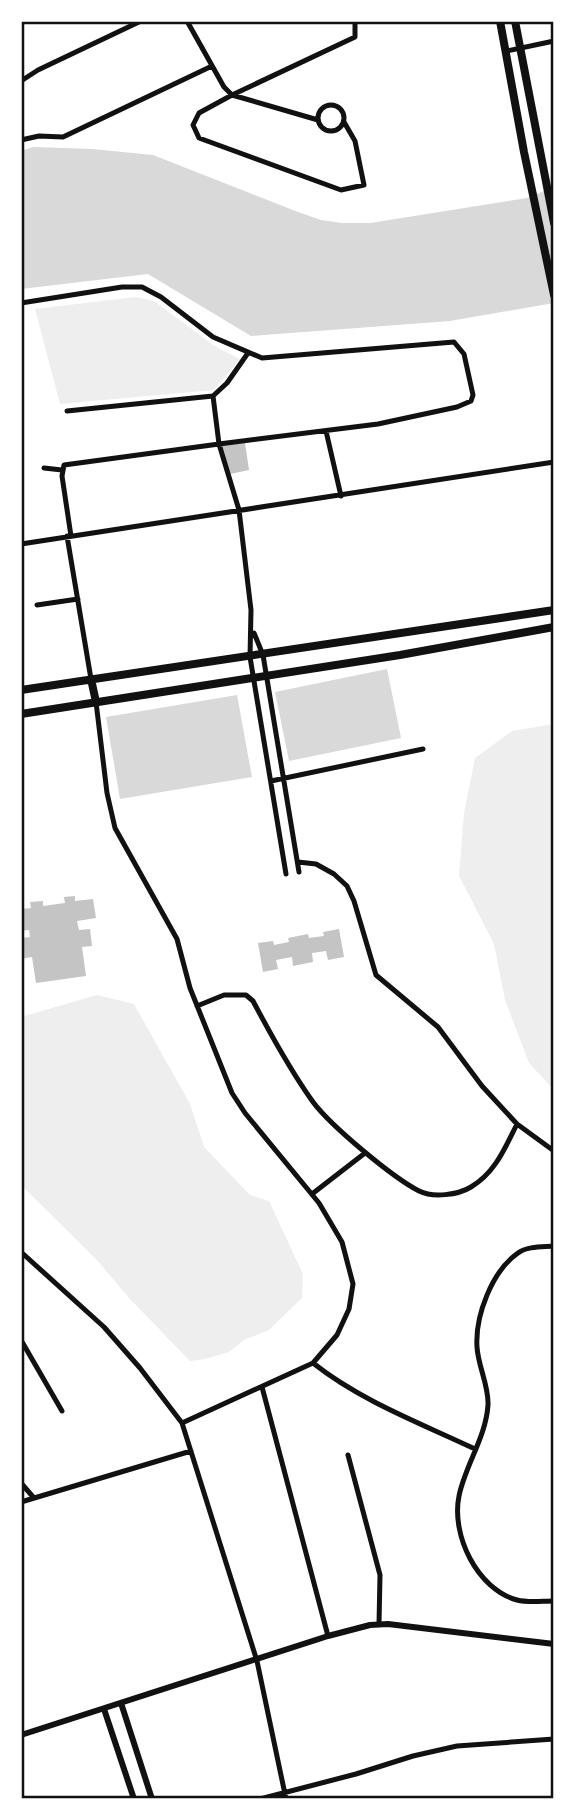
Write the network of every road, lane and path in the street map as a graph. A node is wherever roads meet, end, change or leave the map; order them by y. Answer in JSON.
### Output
{"nodes":[{"id":1,"x":141,"y":21,"type":"edge"},
{"id":2,"x":187,"y":21,"type":"edge"},
{"id":3,"x":355,"y":21,"type":"edge"},
{"id":4,"x":500,"y":21,"type":"edge"},
{"id":5,"x":515,"y":21,"type":"edge"},
{"id":6,"x":554,"y":41,"type":"edge"},
{"id":7,"x":521,"y":48,"type":"junction"},
{"id":8,"x":507,"y":51,"type":"junction"},
{"id":9,"x":212,"y":66,"type":"junction"},
{"id":10,"x":21,"y":81,"type":"edge"},
{"id":11,"x":232,"y":95,"type":"junction"},
{"id":12,"x":318,"y":120,"type":"junction"},
{"id":13,"x":344,"y":122,"type":"junction"},
{"id":14,"x":21,"y":139,"type":"edge"},
{"id":15,"x":554,"y":223,"type":"edge"},
{"id":16,"x":554,"y":295,"type":"edge"},
{"id":17,"x":21,"y":303,"type":"edge"},
{"id":18,"x":248,"y":353,"type":"junction"},
{"id":19,"x":213,"y":396,"type":"junction"},
{"id":20,"x":67,"y":411,"type":"dead end"},
{"id":21,"x":326,"y":431,"type":"junction"},
{"id":22,"x":219,"y":444,"type":"junction"},
{"id":23,"x":554,"y":461,"type":"edge"},
{"id":24,"x":44,"y":468,"type":"dead end"},
{"id":25,"x":62,"y":470,"type":"junction"},
{"id":26,"x":341,"y":496,"type":"junction"},
{"id":27,"x":240,"y":510,"type":"junction"},
{"id":28,"x":69,"y":536,"type":"junction"},
{"id":29,"x":21,"y":544,"type":"edge"},
{"id":30,"x":78,"y":599,"type":"junction"},
{"id":31,"x":37,"y":605,"type":"dead end"},
{"id":32,"x":554,"y":610,"type":"edge"},
{"id":33,"x":554,"y":627,"type":"edge"},
{"id":34,"x":253,"y":630,"type":"junction"},
{"id":35,"x":263,"y":655,"type":"junction"},
{"id":36,"x":250,"y":657,"type":"junction"},
{"id":37,"x":266,"y":676,"type":"junction"},
{"id":38,"x":254,"y":678,"type":"junction"},
{"id":39,"x":91,"y":679,"type":"junction"},
{"id":40,"x":21,"y":690,"type":"edge"},
{"id":41,"x":96,"y":702,"type":"junction"},
{"id":42,"x":21,"y":714,"type":"edge"},
{"id":43,"x":423,"y":749,"type":"dead end"},
{"id":44,"x":282,"y":778,"type":"junction"},
{"id":45,"x":271,"y":781,"type":"junction"},
{"id":46,"x":298,"y":862,"type":"junction"},
{"id":47,"x":299,"y":872,"type":"dead end"},
{"id":48,"x":286,"y":874,"type":"dead end"},
{"id":49,"x":197,"y":1006,"type":"junction"},
{"id":50,"x":517,"y":1124,"type":"junction"},
{"id":51,"x":554,"y":1151,"type":"edge"},
{"id":52,"x":365,"y":1153,"type":"junction"},
{"id":53,"x":312,"y":1194,"type":"junction"},
{"id":54,"x":554,"y":1246,"type":"edge"},
{"id":55,"x":22,"y":1255,"type":"edge"},
{"id":56,"x":21,"y":1340,"type":"edge"},
{"id":57,"x":313,"y":1363,"type":"junction"},
{"id":58,"x":262,"y":1387,"type":"junction"},
{"id":59,"x":62,"y":1411,"type":"dead end"},
{"id":60,"x":181,"y":1423,"type":"junction"},
{"id":61,"x":475,"y":1449,"type":"junction"},
{"id":62,"x":191,"y":1451,"type":"junction"},
{"id":63,"x":348,"y":1455,"type":"dead end"},
{"id":64,"x":21,"y":1483,"type":"edge"},
{"id":65,"x":33,"y":1498,"type":"junction"},
{"id":66,"x":21,"y":1502,"type":"edge"},
{"id":67,"x":554,"y":1601,"type":"edge"},
{"id":68,"x":379,"y":1624,"type":"junction"},
{"id":69,"x":328,"y":1636,"type":"junction"},
{"id":70,"x":554,"y":1644,"type":"edge"},
{"id":71,"x":257,"y":1661,"type":"junction"},
{"id":72,"x":121,"y":1703,"type":"junction"},
{"id":73,"x":104,"y":1709,"type":"junction"},
{"id":74,"x":21,"y":1735,"type":"edge"},
{"id":75,"x":554,"y":1738,"type":"edge"},
{"id":76,"x":145,"y":1776,"type":"junction"},
{"id":77,"x":128,"y":1782,"type":"junction"},
{"id":78,"x":286,"y":1792,"type":"junction"},
{"id":79,"x":134,"y":1799,"type":"edge"},
{"id":80,"x":152,"y":1799,"type":"edge"},
{"id":81,"x":260,"y":1799,"type":"edge"},
{"id":82,"x":286,"y":1799,"type":"edge"}],
"edges":[{"from":1,"to":10,"type":"street"},
{"from":2,"to":9,"type":"street"},
{"from":3,"to":11,"type":"street"},
{"from":4,"to":8,"type":"main road"},
{"from":5,"to":7,"type":"main road"},
{"from":6,"to":7,"type":"street"},
{"from":7,"to":8,"type":"street"},
{"from":7,"to":15,"type":"main road"},
{"from":8,"to":16,"type":"main road"},
{"from":9,"to":11,"type":"street"},
{"from":9,"to":14,"type":"street"},
{"from":11,"to":12,"type":"street"},
{"from":11,"to":13,"type":"street"},
{"from":12,"to":13,"type":"street"},
{"from":12,"to":13,"type":"street"},
{"from":17,"to":18,"type":"street"},
{"from":18,"to":19,"type":"street"},
{"from":18,"to":21,"type":"street"},
{"from":19,"to":20,"type":"street"},
{"from":19,"to":22,"type":"street"},
{"from":21,"to":22,"type":"street"},
{"from":21,"to":26,"type":"street"},
{"from":22,"to":25,"type":"street"},
{"from":22,"to":27,"type":"street"},
{"from":23,"to":26,"type":"street"},
{"from":24,"to":25,"type":"street"},
{"from":25,"to":28,"type":"street"},
{"from":26,"to":27,"type":"street"},
{"from":27,"to":28,"type":"street"},
{"from":27,"to":34,"type":"street"},
{"from":28,"to":29,"type":"street"},
{"from":28,"to":30,"type":"street"},
{"from":30,"to":31,"type":"street"},
{"from":30,"to":39,"type":"street"},
{"from":32,"to":35,"type":"main road"},
{"from":33,"to":37,"type":"main road"},
{"from":34,"to":35,"type":"street"},
{"from":34,"to":36,"type":"street"},
{"from":35,"to":36,"type":"main road"},
{"from":35,"to":37,"type":"street"},
{"from":36,"to":38,"type":"street"},
{"from":36,"to":39,"type":"main road"},
{"from":37,"to":38,"type":"main road"},
{"from":37,"to":44,"type":"street"},
{"from":38,"to":41,"type":"main road"},
{"from":38,"to":45,"type":"street"},
{"from":39,"to":40,"type":"main road"},
{"from":39,"to":41,"type":"main road"},
{"from":41,"to":42,"type":"main road"},
{"from":41,"to":49,"type":"street"},
{"from":43,"to":44,"type":"street"},
{"from":44,"to":45,"type":"street"},
{"from":44,"to":46,"type":"street"},
{"from":45,"to":48,"type":"street"},
{"from":46,"to":47,"type":"street"},
{"from":46,"to":50,"type":"street"},
{"from":49,"to":52,"type":"street"},
{"from":49,"to":53,"type":"street"},
{"from":50,"to":51,"type":"street"},
{"from":50,"to":52,"type":"street"},
{"from":52,"to":53,"type":"street"},
{"from":53,"to":57,"type":"street"},
{"from":54,"to":61,"type":"street"},
{"from":55,"to":60,"type":"street"},
{"from":56,"to":59,"type":"street"},
{"from":57,"to":58,"type":"street"},
{"from":57,"to":61,"type":"street"},
{"from":58,"to":60,"type":"street"},
{"from":58,"to":69,"type":"street"},
{"from":60,"to":62,"type":"street"},
{"from":61,"to":67,"type":"street"},
{"from":62,"to":65,"type":"street"},
{"from":62,"to":71,"type":"street"},
{"from":63,"to":68,"type":"street"},
{"from":64,"to":65,"type":"street"},
{"from":65,"to":66,"type":"street"},
{"from":68,"to":69,"type":"street"},
{"from":68,"to":70,"type":"street"},
{"from":69,"to":71,"type":"street"},
{"from":71,"to":72,"type":"street"},
{"from":71,"to":78,"type":"street"},
{"from":72,"to":73,"type":"street"},
{"from":72,"to":76,"type":"street"},
{"from":73,"to":74,"type":"street"},
{"from":73,"to":77,"type":"street"},
{"from":75,"to":78,"type":"street"},
{"from":76,"to":77,"type":"street"},
{"from":76,"to":80,"type":"street"},
{"from":77,"to":79,"type":"street"},
{"from":78,"to":81,"type":"street"},
{"from":78,"to":82,"type":"street"}]}
